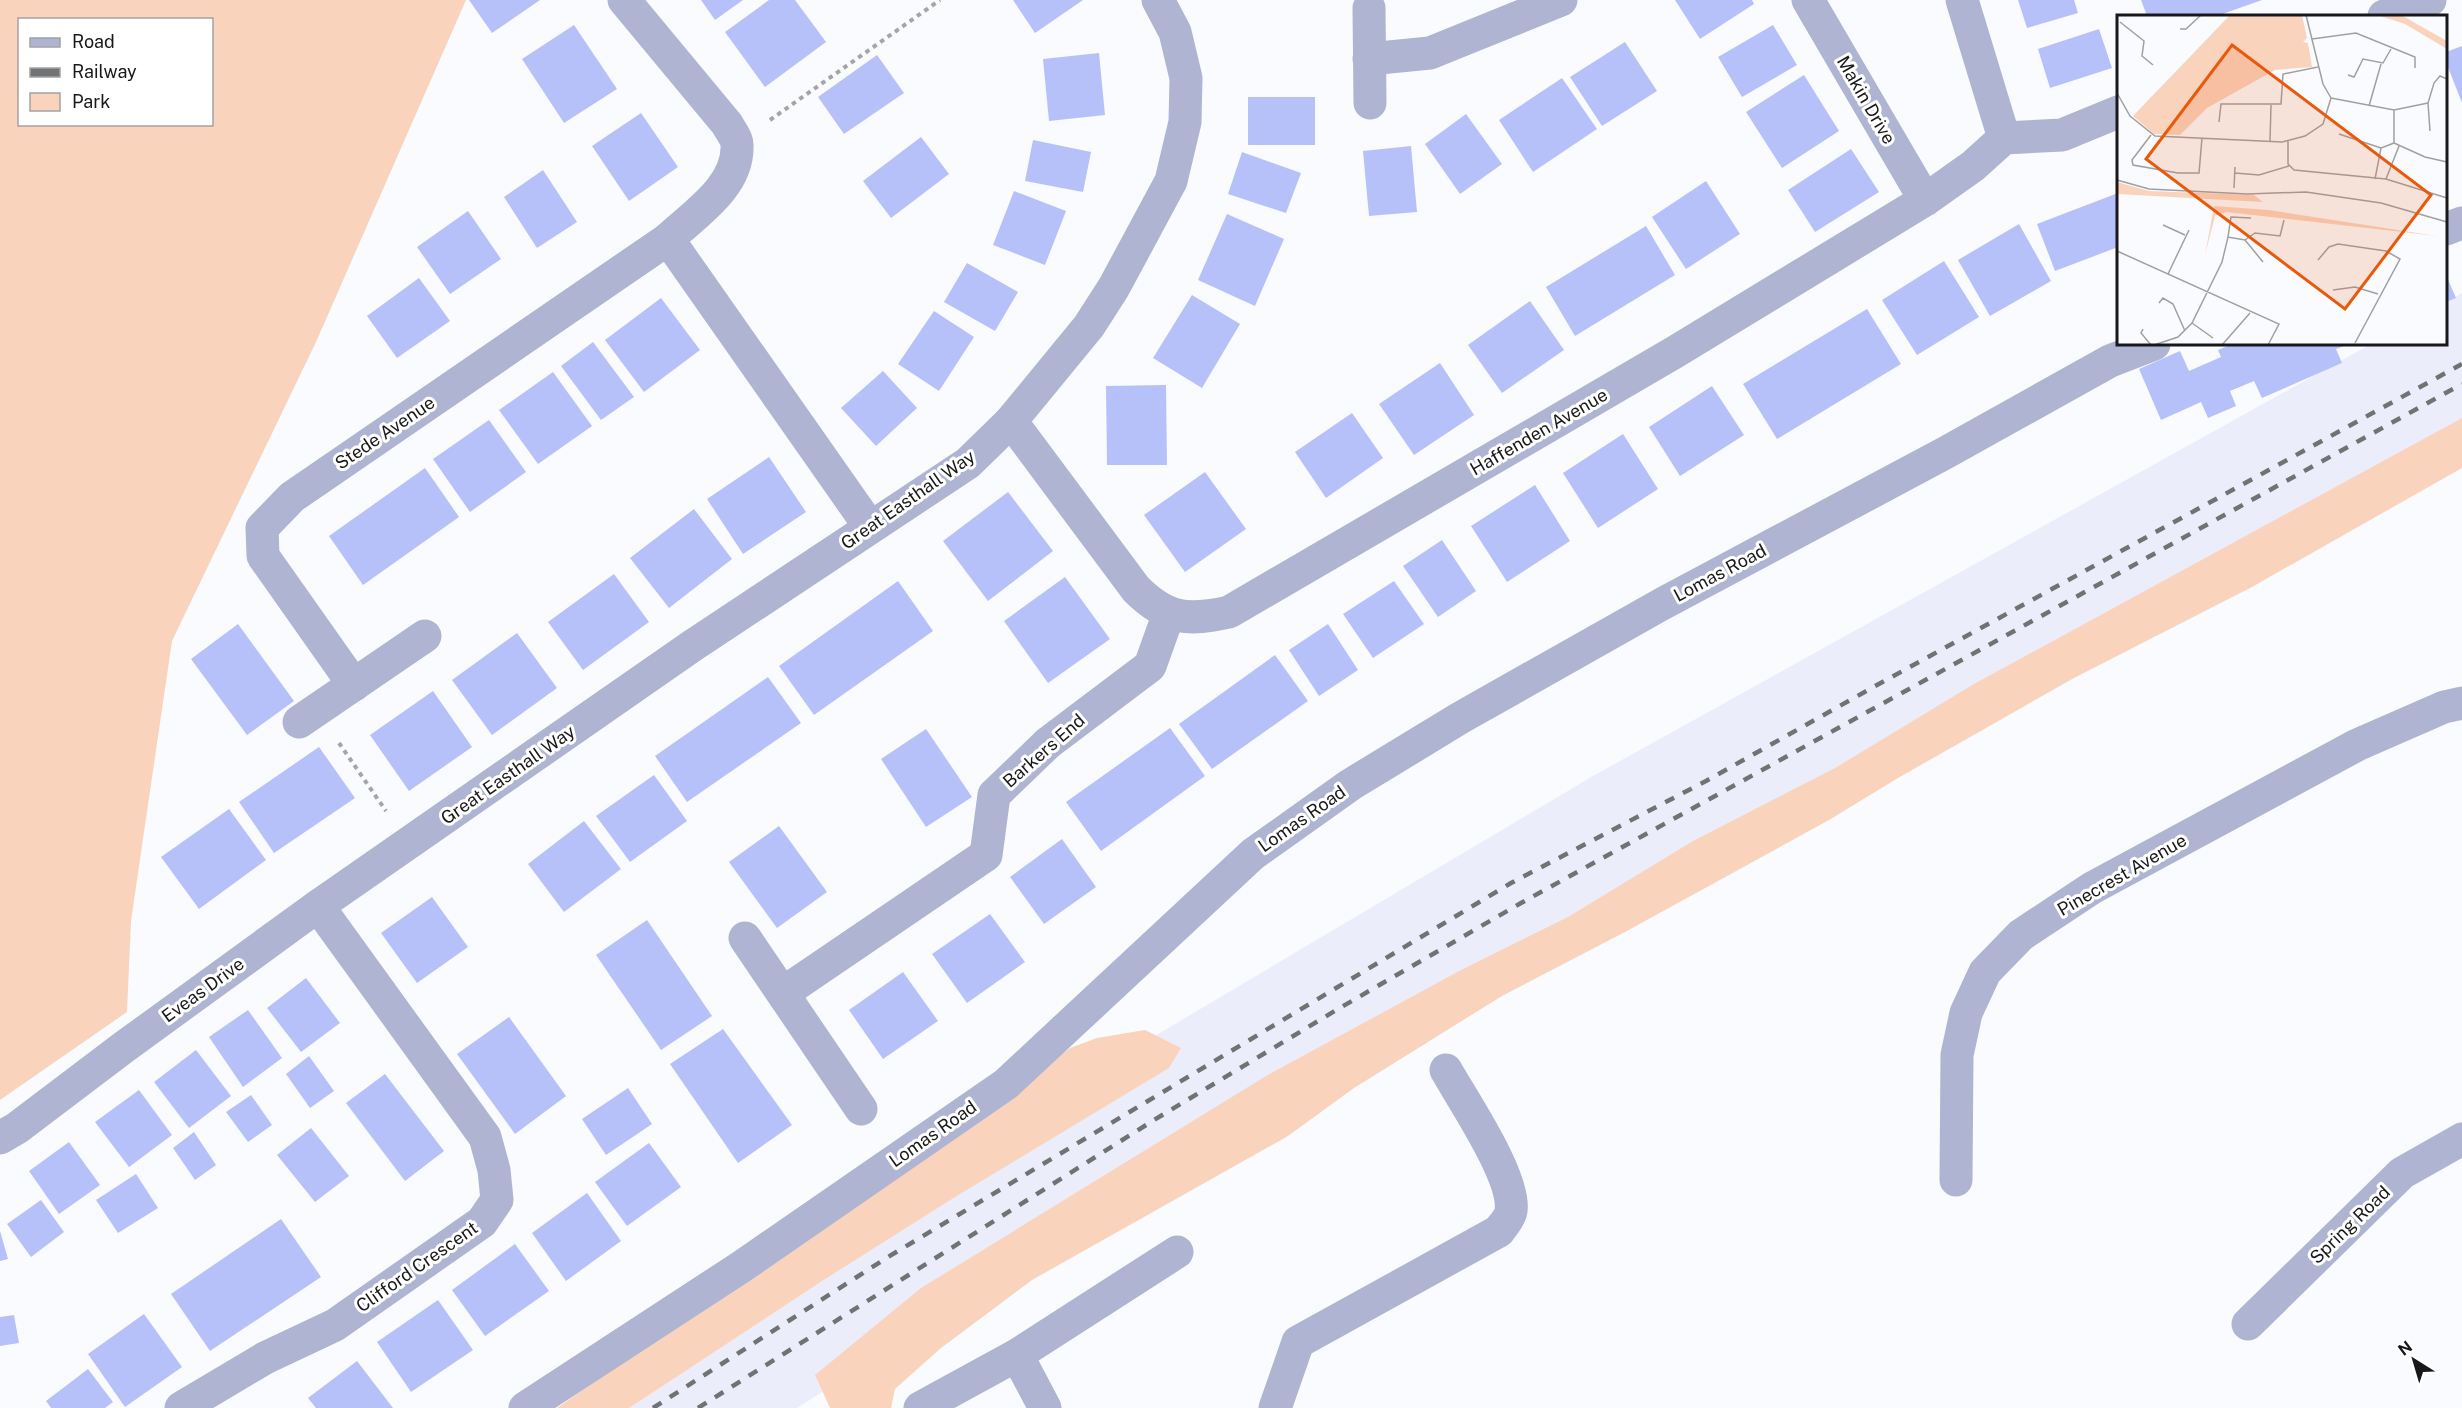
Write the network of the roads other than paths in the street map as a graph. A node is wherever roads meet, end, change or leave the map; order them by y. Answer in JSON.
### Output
{"nodes":[{"id":1,"x":624,"y":0,"type":"edge"},
{"id":2,"x":1158,"y":0,"type":"edge"},
{"id":3,"x":1561,"y":0,"type":"edge"},
{"id":4,"x":1808,"y":0,"type":"edge"},
{"id":5,"x":1962,"y":0,"type":"edge"},
{"id":6,"x":2430,"y":0,"type":"edge"},
{"id":7,"x":1370,"y":8,"type":"dead end"},
{"id":8,"x":2387,"y":15,"type":"edge"},
{"id":9,"x":1369,"y":59,"type":"junction"},
{"id":10,"x":1370,"y":103,"type":"dead end"},
{"id":11,"x":2117,"y":112,"type":"edge"},
{"id":12,"x":2004,"y":138,"type":"junction"},
{"id":13,"x":1924,"y":200,"type":"junction"},
{"id":14,"x":2462,"y":223,"type":"edge"},
{"id":15,"x":2447,"y":228,"type":"edge"},
{"id":16,"x":668,"y":239,"type":"junction"},
{"id":17,"x":2151,"y":345,"type":"edge"},
{"id":18,"x":1011,"y":422,"type":"junction"},
{"id":19,"x":870,"y":527,"type":"junction"},
{"id":20,"x":1169,"y":613,"type":"junction"},
{"id":21,"x":425,"y":636,"type":"dead end"},
{"id":22,"x":354,"y":685,"type":"junction"},
{"id":23,"x":2462,"y":703,"type":"edge"},
{"id":24,"x":307,"y":717,"type":"road end"},
{"id":25,"x":408,"y":845,"type":"joint"},
{"id":26,"x":318,"y":906,"type":"junction"},
{"id":27,"x":745,"y":938,"type":"dead end"},
{"id":28,"x":783,"y":993,"type":"junction"},
{"id":29,"x":1446,"y":1070,"type":"dead end"},
{"id":30,"x":861,"y":1109,"type":"dead end"},
{"id":31,"x":0,"y":1138,"type":"edge"},
{"id":32,"x":2462,"y":1139,"type":"edge"},
{"id":33,"x":1956,"y":1180,"type":"dead end"},
{"id":34,"x":1177,"y":1252,"type":"dead end"},
{"id":35,"x":2248,"y":1324,"type":"dead end"},
{"id":36,"x":1017,"y":1355,"type":"junction"},
{"id":37,"x":181,"y":1408,"type":"edge"},
{"id":38,"x":525,"y":1408,"type":"edge"},
{"id":39,"x":920,"y":1408,"type":"edge"},
{"id":40,"x":1045,"y":1408,"type":"edge"},
{"id":41,"x":1275,"y":1408,"type":"edge"}],
"edges":[{"from":1,"to":16,"type":"street","name":"Stede Avenue"},
{"from":2,"to":18,"type":"street","name":"Great Easthall Way"},
{"from":3,"to":9,"type":"street"},
{"from":4,"to":13,"type":"street","name":"Makin Drive"},
{"from":5,"to":12,"type":"street"},
{"from":6,"to":8,"type":"street"},
{"from":7,"to":9,"type":"street"},
{"from":9,"to":10,"type":"street"},
{"from":11,"to":12,"type":"street"},
{"from":12,"to":13,"type":"street","name":"Haffenden Avenue"},
{"from":13,"to":20,"type":"street","name":"Haffenden Avenue"},
{"from":14,"to":15,"type":"street"},
{"from":16,"to":19,"type":"street"},
{"from":16,"to":22,"type":"street","name":"Stede Avenue"},
{"from":17,"to":38,"type":"street","name":"Lomas Road"},
{"from":18,"to":19,"type":"street","name":"Great Easthall Way"},
{"from":18,"to":20,"type":"street","name":"Haffenden Avenue"},
{"from":19,"to":25,"type":"street","name":"Great Easthall Way"},
{"from":20,"to":28,"type":"street","name":"Barkers End"},
{"from":21,"to":22,"type":"street"},
{"from":22,"to":24,"type":"street"},
{"from":23,"to":33,"type":"street","name":"Pinecrest Avenue"},
{"from":25,"to":26,"type":"street","name":"Eveas Drive"},
{"from":26,"to":31,"type":"street","name":"Eveas Drive"},
{"from":26,"to":37,"type":"street","name":"Clifford Crescent"},
{"from":27,"to":28,"type":"street"},
{"from":28,"to":30,"type":"street"},
{"from":29,"to":41,"type":"street"},
{"from":32,"to":35,"type":"street","name":"Spring Road"},
{"from":34,"to":36,"type":"street"},
{"from":36,"to":39,"type":"street"},
{"from":36,"to":40,"type":"street"}]}
